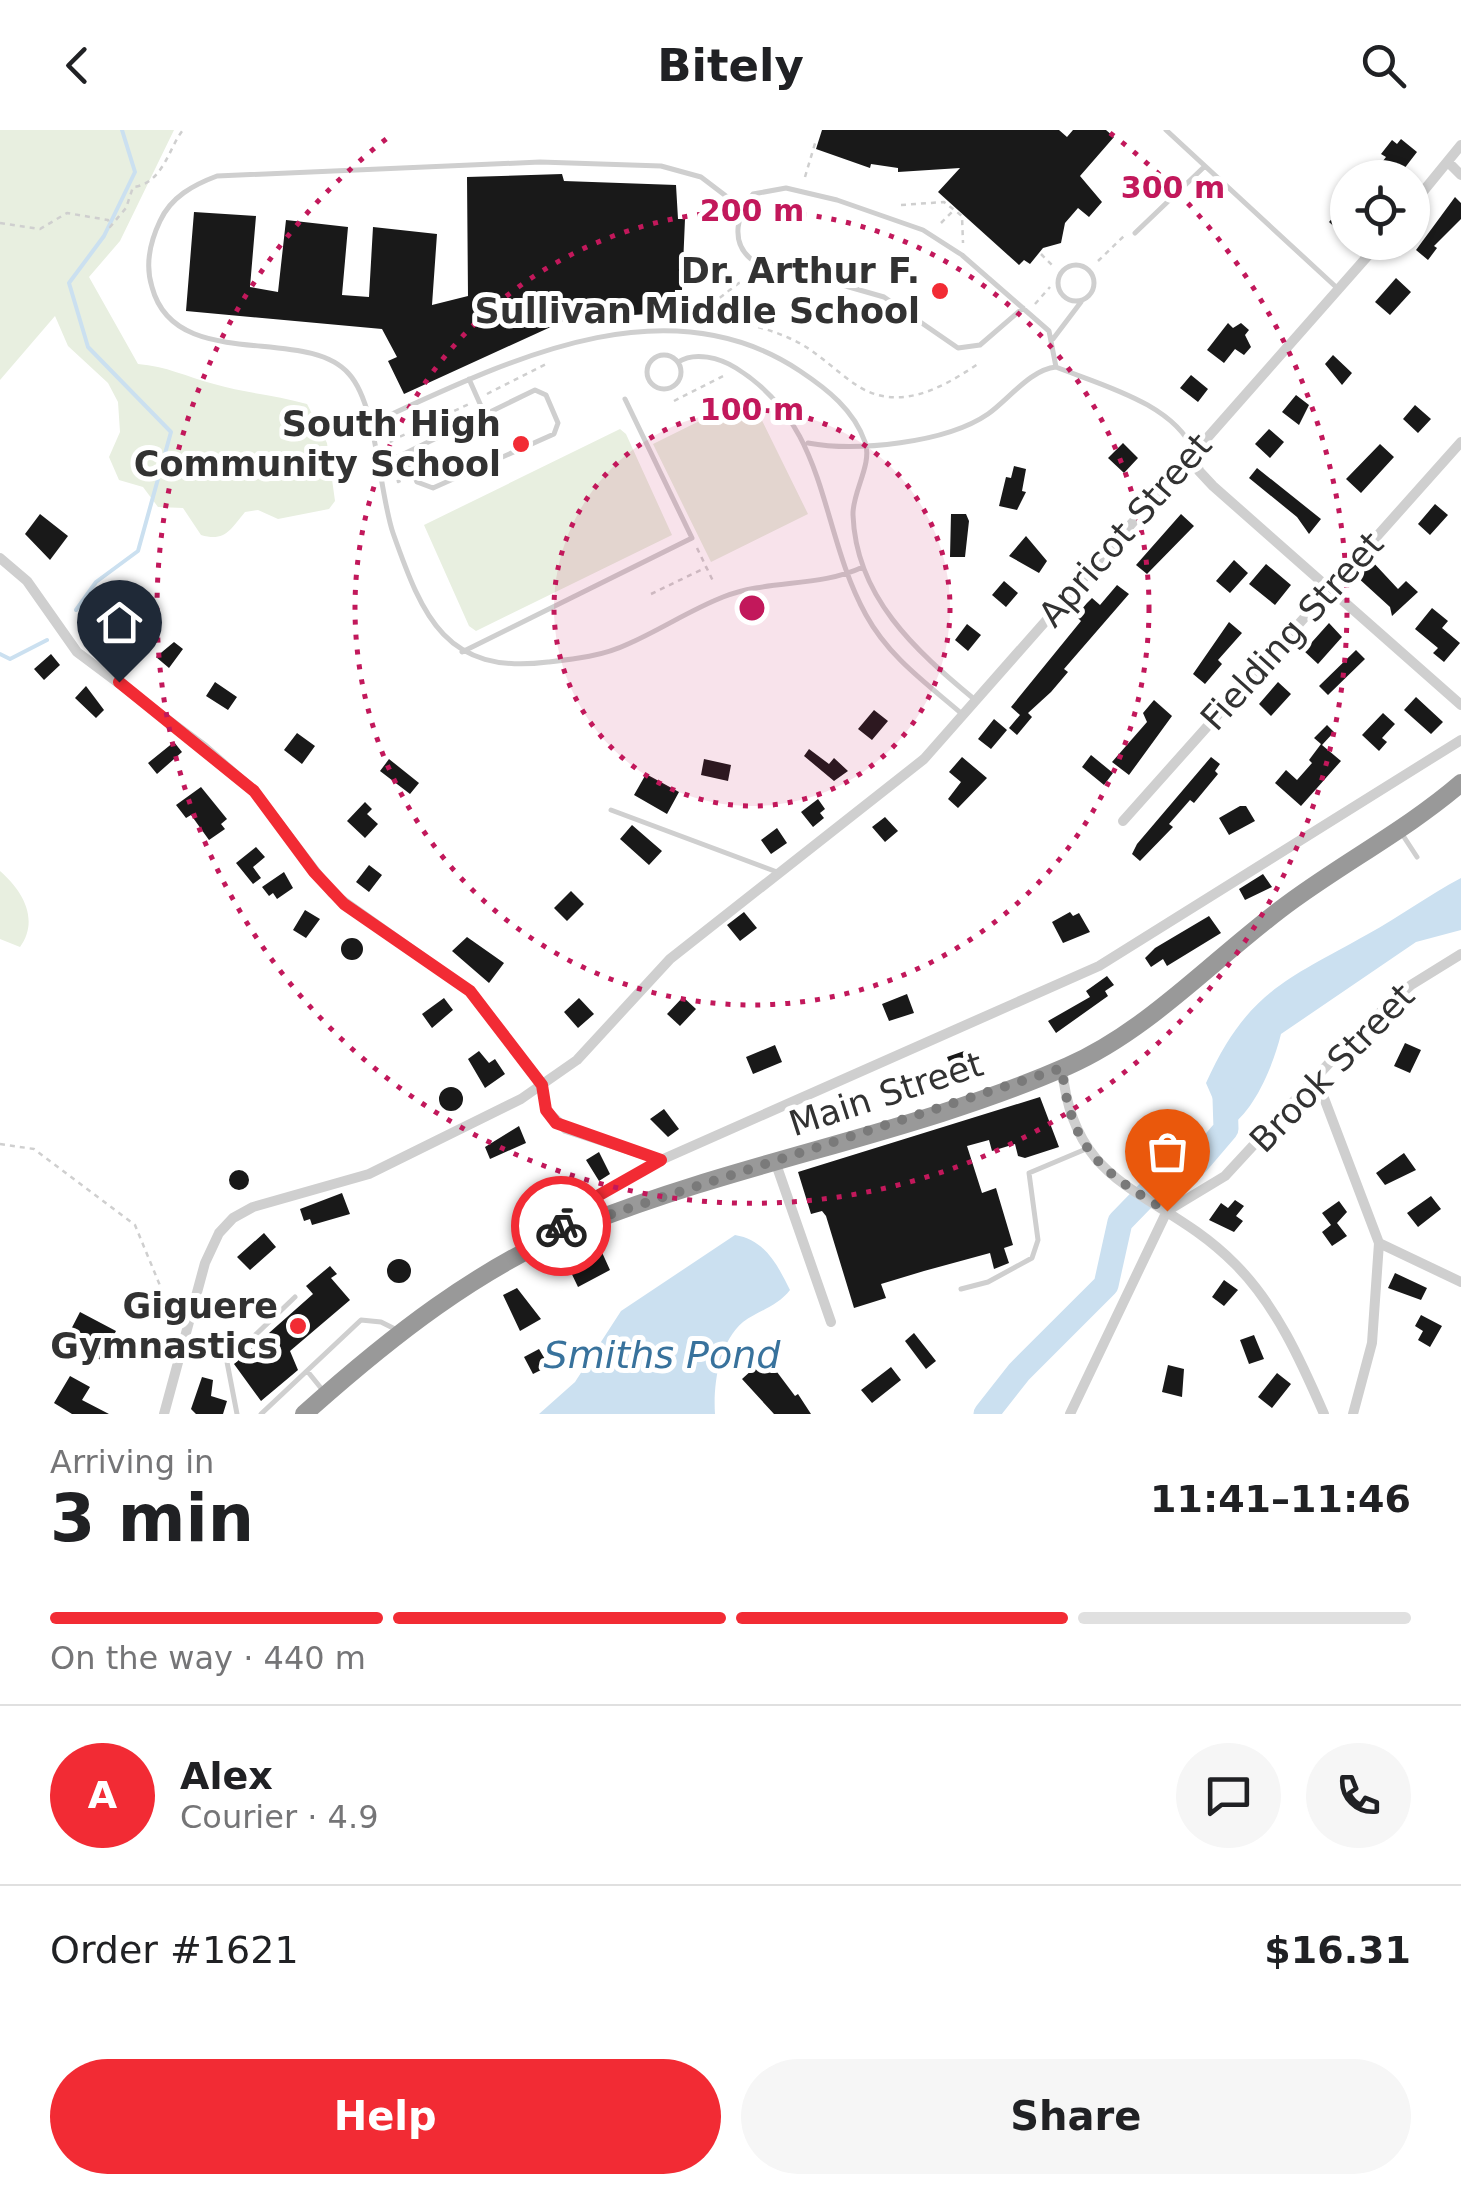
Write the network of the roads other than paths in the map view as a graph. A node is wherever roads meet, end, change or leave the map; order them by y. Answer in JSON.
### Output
{"nodes":[{"id":1,"x":1166,"y":130,"type":"edge"},
{"id":2,"x":1461,"y":146,"type":"edge"},
{"id":3,"x":1448,"y":162,"type":"junction"},
{"id":4,"x":1204,"y":167,"type":"junction"},
{"id":5,"x":1461,"y":174,"type":"edge"},
{"id":6,"x":1430,"y":184,"type":"edge"},
{"id":7,"x":743,"y":209,"type":"junction"},
{"id":8,"x":1135,"y":232,"type":"road end"},
{"id":9,"x":1364,"y":260,"type":"edge"},
{"id":10,"x":1338,"y":290,"type":"junction"},
{"id":11,"x":1082,"y":300,"type":"junction"},
{"id":12,"x":1023,"y":308,"type":"junction"},
{"id":13,"x":1053,"y":339,"type":"junction"},
{"id":14,"x":678,"y":362,"type":"junction"},
{"id":15,"x":1056,"y":367,"type":"junction"},
{"id":16,"x":469,"y":379,"type":"junction"},
{"id":17,"x":626,"y":399,"type":"dead end"},
{"id":18,"x":485,"y":415,"type":"junction"},
{"id":19,"x":370,"y":424,"type":"junction"},
{"id":20,"x":807,"y":442,"type":"junction"},
{"id":21,"x":1461,"y":442,"type":"edge"},
{"id":22,"x":867,"y":447,"type":"junction"},
{"id":23,"x":1194,"y":452,"type":"junction"},
{"id":24,"x":406,"y":456,"type":"junction"},
{"id":25,"x":379,"y":466,"type":"junction"},
{"id":26,"x":0,"y":558,"type":"edge"},
{"id":27,"x":863,"y":567,"type":"junction"},
{"id":28,"x":848,"y":574,"type":"junction"},
{"id":29,"x":1329,"y":587,"type":"junction"},
{"id":30,"x":462,"y":652,"type":"junction"},
{"id":31,"x":976,"y":700,"type":"junction"},
{"id":32,"x":1461,"y":704,"type":"edge"},
{"id":33,"x":963,"y":715,"type":"junction"},
{"id":34,"x":1461,"y":740,"type":"edge"},
{"id":35,"x":1461,"y":783,"type":"edge"},
{"id":36,"x":611,"y":810,"type":"dead end"},
{"id":37,"x":1123,"y":820,"type":"dead end"},
{"id":38,"x":1398,"y":828,"type":"junction"},
{"id":39,"x":1417,"y":857,"type":"dead end"},
{"id":40,"x":780,"y":872,"type":"junction"},
{"id":41,"x":1461,"y":954,"type":"edge"},
{"id":42,"x":1062,"y":1068,"type":"junction"},
{"id":43,"x":1316,"y":1078,"type":"junction"},
{"id":44,"x":542,"y":1085,"type":"junction"},
{"id":45,"x":1086,"y":1148,"type":"junction"},
{"id":46,"x":661,"y":1160,"type":"junction"},
{"id":47,"x":776,"y":1164,"type":"junction"},
{"id":48,"x":1167,"y":1211,"type":"junction"},
{"id":49,"x":547,"y":1241,"type":"junction"},
{"id":50,"x":1379,"y":1243,"type":"junction"},
{"id":51,"x":1461,"y":1282,"type":"edge"},
{"id":52,"x":961,"y":1289,"type":"dead end"},
{"id":53,"x":295,"y":1296,"type":"dead end"},
{"id":54,"x":831,"y":1322,"type":"dead end"},
{"id":55,"x":400,"y":1332,"type":"junction"},
{"id":56,"x":308,"y":1372,"type":"junction"},
{"id":57,"x":326,"y":1394,"type":"junction"},
{"id":58,"x":164,"y":1414,"type":"edge"},
{"id":59,"x":237,"y":1414,"type":"edge"},
{"id":60,"x":261,"y":1414,"type":"edge"},
{"id":61,"x":304,"y":1414,"type":"edge"},
{"id":62,"x":1070,"y":1414,"type":"edge"},
{"id":63,"x":1324,"y":1414,"type":"edge"},
{"id":64,"x":1353,"y":1414,"type":"edge"}],
"edges":[{"from":1,"to":4,"type":"lane"},
{"from":2,"to":3,"type":"street"},
{"from":3,"to":5,"type":"street"},
{"from":3,"to":6,"type":"street"},
{"from":4,"to":8,"type":"lane"},
{"from":4,"to":10,"type":"lane"},
{"from":7,"to":12,"type":"lane"},
{"from":7,"to":12,"type":"lane"},
{"from":7,"to":19,"type":"lane"},
{"from":9,"to":10,"type":"street","name":"Apricot Street"},
{"from":10,"to":23,"type":"street","name":"Apricot Street"},
{"from":11,"to":11,"type":"lane"},
{"from":11,"to":13,"type":"lane"},
{"from":12,"to":13,"type":"lane"},
{"from":13,"to":15,"type":"lane"},
{"from":14,"to":14,"type":"lane"},
{"from":14,"to":20,"type":"lane"},
{"from":15,"to":22,"type":"lane"},
{"from":15,"to":23,"type":"lane"},
{"from":16,"to":18,"type":"lane"},
{"from":16,"to":19,"type":"lane"},
{"from":16,"to":22,"type":"lane"},
{"from":17,"to":30,"type":"lane"},
{"from":18,"to":24,"type":"lane"},
{"from":18,"to":24,"type":"lane"},
{"from":19,"to":25,"type":"lane"},
{"from":20,"to":22,"type":"lane"},
{"from":20,"to":28,"type":"lane"},
{"from":21,"to":29,"type":"street","name":"Fielding Street"},
{"from":22,"to":27,"type":"lane"},
{"from":23,"to":29,"type":"street"},
{"from":23,"to":31,"type":"street","name":"Apricot Street"},
{"from":24,"to":25,"type":"lane"},
{"from":25,"to":30,"type":"lane"},
{"from":26,"to":44,"type":"street"},
{"from":27,"to":28,"type":"lane"},
{"from":27,"to":31,"type":"lane"},
{"from":28,"to":30,"type":"lane"},
{"from":28,"to":33,"type":"lane"},
{"from":29,"to":32,"type":"street"},
{"from":29,"to":37,"type":"street","name":"Fielding Street"},
{"from":31,"to":33,"type":"street","name":"Apricot Street"},
{"from":33,"to":40,"type":"street","name":"Apricot Street"},
{"from":34,"to":46,"type":"street"},
{"from":35,"to":38,"type":"highway","name":"Main Street"},
{"from":36,"to":40,"type":"lane"},
{"from":38,"to":39,"type":"lane"},
{"from":38,"to":42,"type":"highway","name":"Main Street"},
{"from":40,"to":44,"type":"street","name":"Apricot Street"},
{"from":41,"to":43,"type":"street","name":"Brook Street"},
{"from":42,"to":45,"type":"street"},
{"from":42,"to":47,"type":"highway","name":"Main Street"},
{"from":43,"to":48,"type":"street","name":"Brook Street"},
{"from":43,"to":50,"type":"street"},
{"from":44,"to":46,"type":"street"},
{"from":44,"to":58,"type":"street","name":"Apricot Street"},
{"from":45,"to":48,"type":"street"},
{"from":45,"to":52,"type":"lane"},
{"from":46,"to":49,"type":"street"},
{"from":47,"to":49,"type":"highway","name":"Main Street"},
{"from":47,"to":54,"type":"street"},
{"from":48,"to":62,"type":"street"},
{"from":48,"to":63,"type":"street"},
{"from":49,"to":55,"type":"highway","name":"Main Street"},
{"from":50,"to":51,"type":"street"},
{"from":50,"to":64,"type":"street"},
{"from":53,"to":59,"type":"lane"},
{"from":55,"to":56,"type":"lane"},
{"from":55,"to":57,"type":"highway","name":"Main Street"},
{"from":56,"to":57,"type":"lane"},
{"from":56,"to":60,"type":"lane"},
{"from":57,"to":61,"type":"highway","name":"Main Street"}]}
